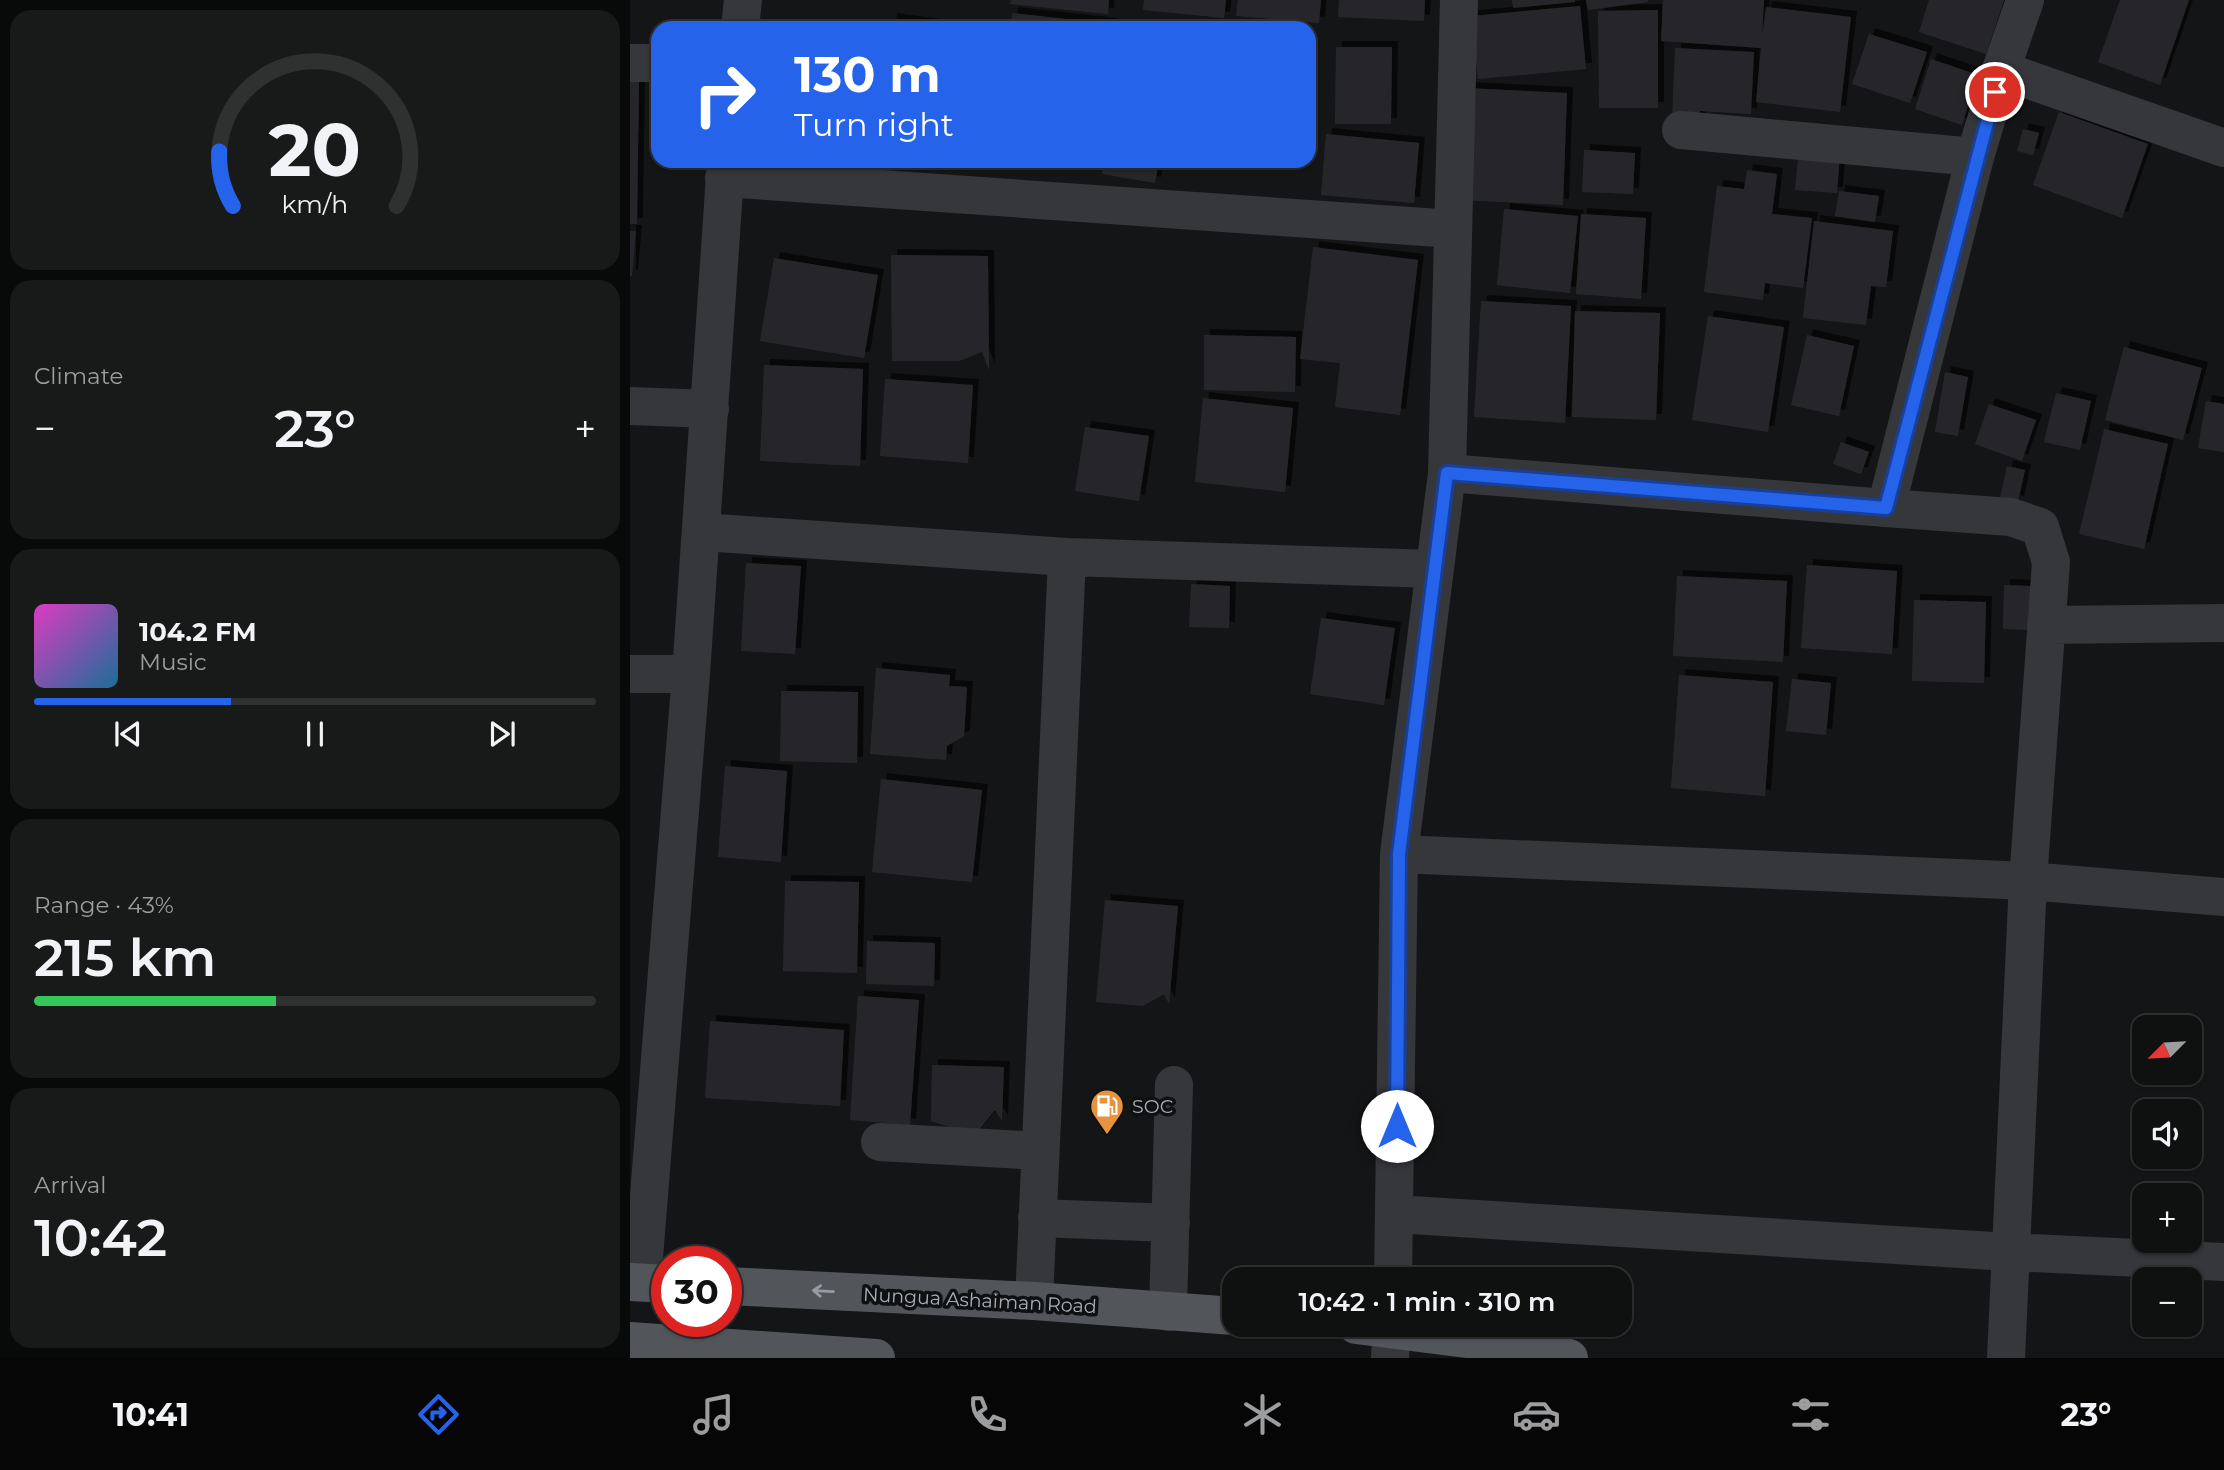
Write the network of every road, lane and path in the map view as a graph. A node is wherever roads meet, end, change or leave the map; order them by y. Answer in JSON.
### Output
{"nodes":[{"id":1,"x":743,"y":0,"type":"edge"},
{"id":2,"x":1459,"y":0,"type":"edge"},
{"id":3,"x":2025,"y":0,"type":"edge"},
{"id":4,"x":741,"y":21,"type":"edge"},
{"id":5,"x":630,"y":63,"type":"edge"},
{"id":6,"x":651,"y":63,"type":"edge"},
{"id":7,"x":2001,"y":71,"type":"junction"},
{"id":8,"x":1681,"y":130,"type":"dead end"},
{"id":9,"x":2224,"y":148,"type":"edge"},
{"id":10,"x":1975,"y":157,"type":"junction"},
{"id":11,"x":725,"y":169,"type":"edge"},
{"id":12,"x":1453,"y":229,"type":"junction"},
{"id":13,"x":630,"y":406,"type":"edge"},
{"id":14,"x":710,"y":409,"type":"junction"},
{"id":15,"x":1447,"y":473,"type":"junction"},
{"id":16,"x":1886,"y":508,"type":"junction"},
{"id":17,"x":702,"y":532,"type":"junction"},
{"id":18,"x":1067,"y":557,"type":"junction"},
{"id":19,"x":1434,"y":569,"type":"junction"},
{"id":20,"x":2224,"y":623,"type":"edge"},
{"id":21,"x":2046,"y":625,"type":"junction"},
{"id":22,"x":630,"y":674,"type":"edge"},
{"id":23,"x":691,"y":674,"type":"junction"},
{"id":24,"x":1399,"y":854,"type":"junction"},
{"id":25,"x":2028,"y":881,"type":"junction"},
{"id":26,"x":2224,"y":897,"type":"edge"},
{"id":27,"x":1174,"y":1085,"type":"dead end"},
{"id":28,"x":880,"y":1142,"type":"dead end"},
{"id":29,"x":1040,"y":1151,"type":"junction"},
{"id":30,"x":1395,"y":1214,"type":"junction"},
{"id":31,"x":1037,"y":1218,"type":"junction"},
{"id":32,"x":1171,"y":1223,"type":"junction"},
{"id":33,"x":2009,"y":1252,"type":"junction"},
{"id":34,"x":2224,"y":1262,"type":"edge"},
{"id":35,"x":1393,"y":1267,"type":"edge"},
{"id":36,"x":646,"y":1283,"type":"edge"},
{"id":37,"x":742,"y":1287,"type":"edge"},
{"id":38,"x":1034,"y":1301,"type":"junction"},
{"id":39,"x":1168,"y":1312,"type":"junction"},
{"id":40,"x":1222,"y":1315,"type":"edge"},
{"id":41,"x":1418,"y":1337,"type":"edge"},
{"id":42,"x":630,"y":1341,"type":"edge"},
{"id":43,"x":876,"y":1358,"type":"edge"},
{"id":44,"x":1569,"y":1358,"type":"edge"},
{"id":45,"x":2006,"y":1358,"type":"edge"}],
"edges":[{"from":1,"to":4,"type":"street"},
{"from":2,"to":12,"type":"street"},
{"from":3,"to":7,"type":"street"},
{"from":5,"to":6,"type":"street"},
{"from":7,"to":9,"type":"street"},
{"from":7,"to":10,"type":"street"},
{"from":8,"to":10,"type":"street"},
{"from":10,"to":16,"type":"street"},
{"from":11,"to":12,"type":"street"},
{"from":11,"to":14,"type":"street"},
{"from":12,"to":15,"type":"street"},
{"from":13,"to":14,"type":"street"},
{"from":14,"to":17,"type":"street"},
{"from":15,"to":16,"type":"street"},
{"from":15,"to":19,"type":"street"},
{"from":16,"to":21,"type":"street"},
{"from":17,"to":18,"type":"street"},
{"from":17,"to":23,"type":"street"},
{"from":18,"to":19,"type":"street"},
{"from":18,"to":29,"type":"street"},
{"from":19,"to":24,"type":"street"},
{"from":20,"to":21,"type":"street"},
{"from":21,"to":25,"type":"street"},
{"from":22,"to":23,"type":"street"},
{"from":23,"to":36,"type":"street"},
{"from":24,"to":25,"type":"street"},
{"from":24,"to":30,"type":"street"},
{"from":25,"to":26,"type":"street"},
{"from":25,"to":33,"type":"street"},
{"from":27,"to":32,"type":"street"},
{"from":28,"to":29,"type":"street"},
{"from":29,"to":31,"type":"street"},
{"from":30,"to":33,"type":"street"},
{"from":30,"to":35,"type":"street"},
{"from":31,"to":32,"type":"street"},
{"from":31,"to":38,"type":"street"},
{"from":32,"to":39,"type":"street"},
{"from":33,"to":34,"type":"street"},
{"from":33,"to":45,"type":"street"},
{"from":38,"to":37,"type":"main road","name":"Nungua Ashaiman Road","one_way":true},
{"from":38,"to":39,"type":"main road","name":"Nungua Ashaiman Road"},
{"from":39,"to":40,"type":"main road","name":"Nungua Ashaiman Road"},
{"from":41,"to":44,"type":"main road"},
{"from":42,"to":43,"type":"main road"}]}
